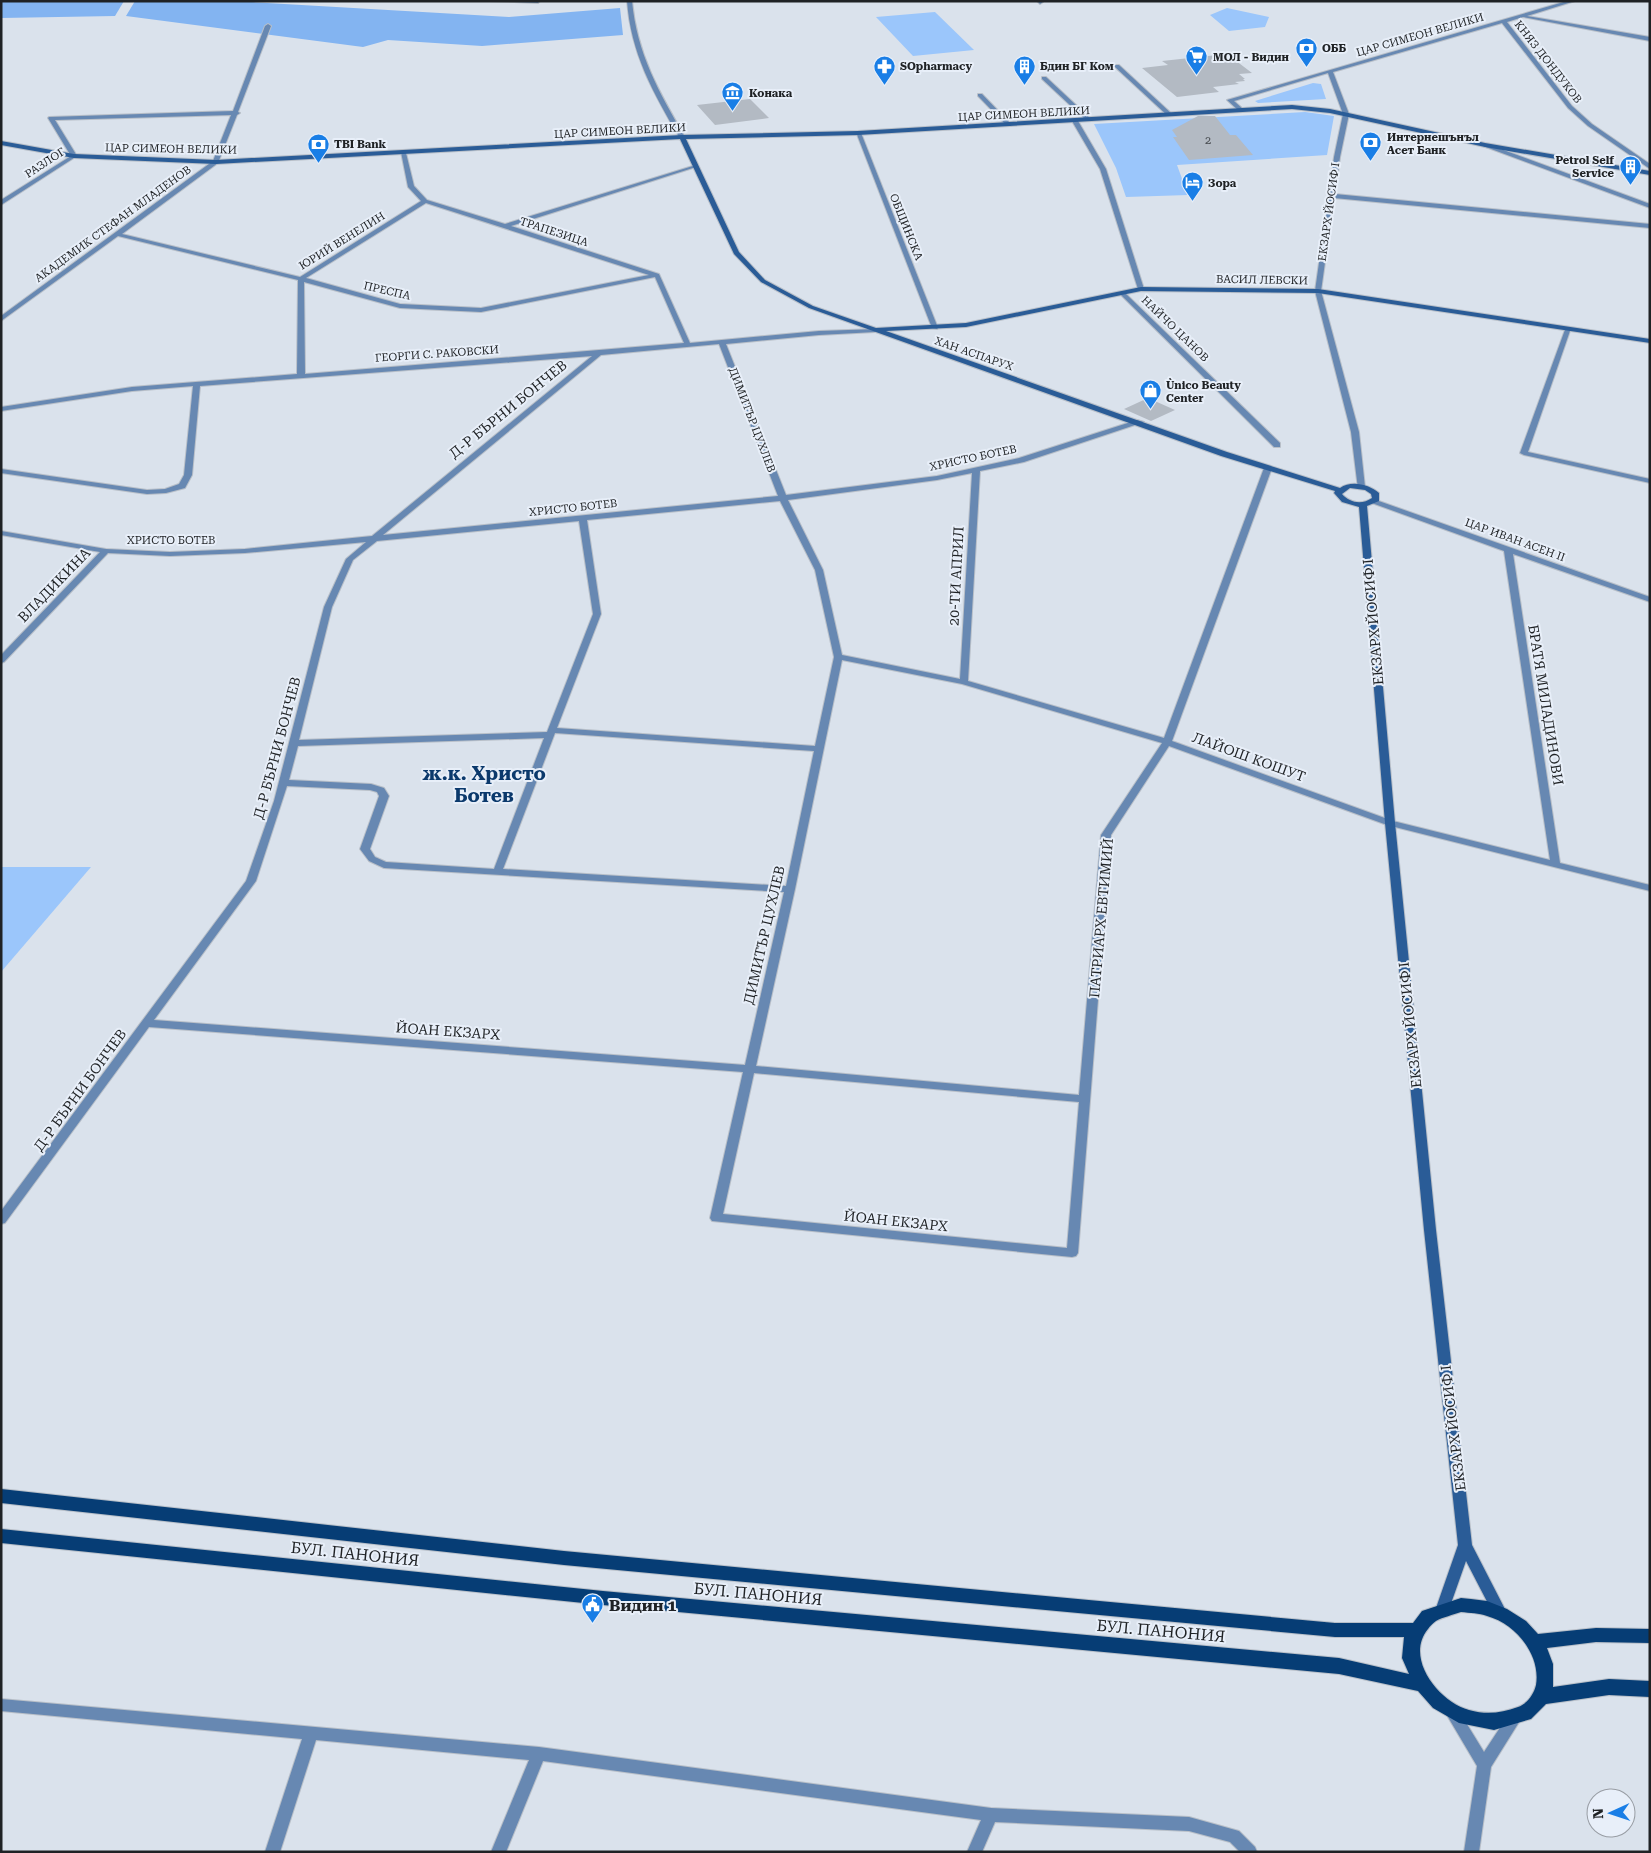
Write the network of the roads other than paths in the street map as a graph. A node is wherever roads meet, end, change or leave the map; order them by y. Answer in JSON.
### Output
{"nodes":[{"id":1,"x":491,"y":1,"type":"edge"},
{"id":2,"x":538,"y":1,"type":"edge"},
{"id":3,"x":629,"y":1,"type":"edge"},
{"id":4,"x":1573,"y":1,"type":"edge"},
{"id":5,"x":1522,"y":16,"type":"junction"},
{"id":6,"x":1504,"y":22,"type":"junction"},
{"id":7,"x":268,"y":26,"type":"dead end"},
{"id":8,"x":1650,"y":39,"type":"edge"},
{"id":9,"x":1117,"y":66,"type":"dead end"},
{"id":10,"x":1330,"y":72,"type":"junction"},
{"id":11,"x":1044,"y":78,"type":"dead end"},
{"id":12,"x":980,"y":95,"type":"dead end"},
{"id":13,"x":1241,"y":110,"type":"junction"},
{"id":14,"x":237,"y":113,"type":"junction"},
{"id":15,"x":1346,"y":114,"type":"junction"},
{"id":16,"x":1170,"y":115,"type":"junction"},
{"id":17,"x":1088,"y":120,"type":"junction"},
{"id":18,"x":1075,"y":121,"type":"junction"},
{"id":19,"x":1009,"y":125,"type":"junction"},
{"id":20,"x":858,"y":133,"type":"junction"},
{"id":21,"x":682,"y":137,"type":"junction"},
{"id":22,"x":1,"y":143,"type":"edge"},
{"id":23,"x":1484,"y":145,"type":"junction"},
{"id":24,"x":403,"y":153,"type":"junction"},
{"id":25,"x":74,"y":156,"type":"junction"},
{"id":26,"x":216,"y":162,"type":"junction"},
{"id":27,"x":694,"y":166,"type":"junction"},
{"id":28,"x":1650,"y":167,"type":"edge"},
{"id":29,"x":1650,"y":173,"type":"edge"},
{"id":30,"x":1332,"y":196,"type":"junction"},
{"id":31,"x":424,"y":201,"type":"junction"},
{"id":32,"x":1,"y":203,"type":"edge"},
{"id":33,"x":1650,"y":206,"type":"edge"},
{"id":34,"x":1650,"y":226,"type":"edge"},
{"id":35,"x":503,"y":227,"type":"junction"},
{"id":36,"x":116,"y":234,"type":"junction"},
{"id":37,"x":657,"y":275,"type":"junction"},
{"id":38,"x":301,"y":279,"type":"junction"},
{"id":39,"x":1141,"y":289,"type":"junction"},
{"id":40,"x":1318,"y":291,"type":"junction"},
{"id":41,"x":1122,"y":293,"type":"junction"},
{"id":42,"x":1,"y":318,"type":"edge"},
{"id":43,"x":935,"y":328,"type":"junction"},
{"id":44,"x":1568,"y":328,"type":"junction"},
{"id":45,"x":875,"y":330,"type":"junction"},
{"id":46,"x":1650,"y":341,"type":"edge"},
{"id":47,"x":722,"y":342,"type":"junction"},
{"id":48,"x":688,"y":345,"type":"junction"},
{"id":49,"x":600,"y":353,"type":"junction"},
{"id":50,"x":301,"y":375,"type":"junction"},
{"id":51,"x":197,"y":383,"type":"junction"},
{"id":52,"x":1,"y":409,"type":"edge"},
{"id":53,"x":1140,"y":422,"type":"junction"},
{"id":54,"x":1276,"y":445,"type":"dead end"},
{"id":55,"x":1268,"y":468,"type":"junction"},
{"id":56,"x":1,"y":471,"type":"edge"},
{"id":57,"x":976,"y":471,"type":"junction"},
{"id":58,"x":1650,"y":480,"type":"edge"},
{"id":59,"x":1361,"y":487,"type":"junction"},
{"id":60,"x":1339,"y":490,"type":"junction"},
{"id":61,"x":783,"y":498,"type":"junction"},
{"id":62,"x":1368,"y":503,"type":"junction"},
{"id":63,"x":583,"y":518,"type":"junction"},
{"id":64,"x":1,"y":533,"type":"edge"},
{"id":65,"x":371,"y":539,"type":"junction"},
{"id":66,"x":1508,"y":550,"type":"junction"},
{"id":67,"x":106,"y":551,"type":"junction"},
{"id":68,"x":1650,"y":600,"type":"edge"},
{"id":69,"x":838,"y":658,"type":"junction"},
{"id":70,"x":1,"y":660,"type":"edge"},
{"id":71,"x":964,"y":682,"type":"junction"},
{"id":72,"x":551,"y":733,"type":"junction"},
{"id":73,"x":1167,"y":742,"type":"junction"},
{"id":74,"x":294,"y":743,"type":"junction"},
{"id":75,"x":819,"y":749,"type":"junction"},
{"id":76,"x":284,"y":783,"type":"junction"},
{"id":77,"x":1390,"y":823,"type":"junction"},
{"id":78,"x":1556,"y":865,"type":"junction"},
{"id":79,"x":497,"y":872,"type":"junction"},
{"id":80,"x":1650,"y":888,"type":"edge"},
{"id":81,"x":790,"y":889,"type":"junction"},
{"id":82,"x":145,"y":1023,"type":"junction"},
{"id":83,"x":749,"y":1069,"type":"junction"},
{"id":84,"x":1085,"y":1100,"type":"junction"},
{"id":85,"x":716,"y":1218,"type":"joint"},
{"id":86,"x":1,"y":1220,"type":"edge"},
{"id":87,"x":1072,"y":1253,"type":"joint"},
{"id":88,"x":1,"y":1496,"type":"edge"},
{"id":89,"x":1,"y":1536,"type":"edge"},
{"id":90,"x":1465,"y":1545,"type":"junction"},
{"id":91,"x":1443,"y":1608,"type":"junction"},
{"id":92,"x":1500,"y":1613,"type":"junction"},
{"id":93,"x":1414,"y":1630,"type":"junction"},
{"id":94,"x":1650,"y":1636,"type":"edge"},
{"id":95,"x":1534,"y":1642,"type":"junction"},
{"id":96,"x":1420,"y":1684,"type":"junction"},
{"id":97,"x":1650,"y":1689,"type":"edge"},
{"id":98,"x":1541,"y":1697,"type":"junction"},
{"id":99,"x":1,"y":1705,"type":"edge"},
{"id":100,"x":1452,"y":1712,"type":"junction"},
{"id":101,"x":1514,"y":1719,"type":"junction"},
{"id":102,"x":311,"y":1734,"type":"junction"},
{"id":103,"x":539,"y":1754,"type":"junction"},
{"id":104,"x":1484,"y":1765,"type":"junction"},
{"id":105,"x":991,"y":1815,"type":"junction"},
{"id":106,"x":272,"y":1852,"type":"edge"},
{"id":107,"x":498,"y":1852,"type":"edge"},
{"id":108,"x":974,"y":1852,"type":"edge"},
{"id":109,"x":1250,"y":1852,"type":"edge"},
{"id":110,"x":1471,"y":1852,"type":"edge"}],
"edges":[{"from":1,"to":2,"type":"street"},
{"from":3,"to":21,"type":"street"},
{"from":4,"to":5,"type":"street","name":"ЦАР СИМЕОН ВЕЛИКИ"},
{"from":5,"to":6,"type":"street","name":"ЦАР СИМЕОН ВЕЛИКИ"},
{"from":5,"to":8,"type":"street"},
{"from":6,"to":10,"type":"street","name":"ЦАР СИМЕОН ВЕЛИКИ"},
{"from":6,"to":28,"type":"street","name":"КНЯЗ ДОНДУКОВ"},
{"from":7,"to":14,"type":"street"},
{"from":9,"to":16,"type":"street"},
{"from":10,"to":13,"type":"street","name":"ЦАР СИМЕОН ВЕЛИКИ"},
{"from":10,"to":15,"type":"street"},
{"from":11,"to":17,"type":"street"},
{"from":12,"to":19,"type":"street"},
{"from":13,"to":15,"type":"street","name":"ЦАР СИМЕОН ВЕЛИКИ"},
{"from":13,"to":16,"type":"street","name":"ЦАР СИМЕОН ВЕЛИКИ"},
{"from":14,"to":25,"type":"street"},
{"from":14,"to":26,"type":"street"},
{"from":15,"to":23,"type":"street","name":"ЦАР СИМЕОН ВЕЛИКИ"},
{"from":15,"to":30,"type":"street","name":"ЕКЗАРХ ЙОСИФ I"},
{"from":16,"to":17,"type":"street","name":"ЦАР СИМЕОН ВЕЛИКИ"},
{"from":17,"to":18,"type":"street","name":"ЦАР СИМЕОН ВЕЛИКИ"},
{"from":18,"to":19,"type":"street","name":"ЦАР СИМЕОН ВЕЛИКИ"},
{"from":18,"to":39,"type":"street","name":"НАЙЧО ЦАНОВ"},
{"from":19,"to":20,"type":"street","name":"ЦАР СИМЕОН ВЕЛИКИ"},
{"from":20,"to":21,"type":"street","name":"ЦАР СИМЕОН ВЕЛИКИ"},
{"from":20,"to":43,"type":"street","name":"ОБЩИНСКА"},
{"from":21,"to":24,"type":"street","name":"ЦАР СИМЕОН ВЕЛИКИ"},
{"from":21,"to":27,"type":"street","name":"ХАН АСПАРУХ"},
{"from":22,"to":25,"type":"street","name":"ЦАР СИМЕОН ВЕЛИКИ"},
{"from":23,"to":29,"type":"street","name":"ЦАР СИМЕОН ВЕЛИКИ"},
{"from":23,"to":33,"type":"street"},
{"from":24,"to":26,"type":"street","name":"ЦАР СИМЕОН ВЕЛИКИ"},
{"from":24,"to":31,"type":"street"},
{"from":25,"to":26,"type":"street","name":"ЦАР СИМЕОН ВЕЛИКИ"},
{"from":25,"to":32,"type":"street","name":"РАЗЛОГ"},
{"from":26,"to":36,"type":"street","name":"АКАДЕМИК СТЕФАН МЛАДЕНОВ"},
{"from":27,"to":35,"type":"street"},
{"from":27,"to":45,"type":"street","name":"ХАН АСПАРУХ"},
{"from":30,"to":34,"type":"street"},
{"from":30,"to":40,"type":"street","name":"ЕКЗАРХ ЙОСИФ I"},
{"from":31,"to":35,"type":"street","name":"ТРАПЕЗИЦА"},
{"from":31,"to":38,"type":"street","name":"ЮРИЙ ВЕНЕЛИН"},
{"from":35,"to":37,"type":"street","name":"ТРАПЕЗИЦА"},
{"from":36,"to":38,"type":"street","name":"ПРЕСПА"},
{"from":36,"to":42,"type":"street","name":"АКАДЕМИК СТЕФАН МЛАДЕНОВ"},
{"from":37,"to":38,"type":"street","name":"ПРЕСПА"},
{"from":37,"to":48,"type":"street"},
{"from":38,"to":50,"type":"street","name":"ЮРИЙ ВЕНЕЛИН"},
{"from":39,"to":40,"type":"street","name":"ВАСИЛ ЛЕВСКИ"},
{"from":39,"to":41,"type":"street","name":"ВАСИЛ ЛЕВСКИ"},
{"from":40,"to":44,"type":"street","name":"ВАСИЛ ЛЕВСКИ"},
{"from":40,"to":59,"type":"street","name":"ЕКЗАРХ ЙОСИФ I"},
{"from":41,"to":43,"type":"street","name":"ВАСИЛ ЛЕВСКИ"},
{"from":41,"to":54,"type":"street","name":"НАЙЧО ЦАНОВ"},
{"from":43,"to":45,"type":"street","name":"ВАСИЛ ЛЕВСКИ"},
{"from":44,"to":46,"type":"street","name":"ВАСИЛ ЛЕВСКИ"},
{"from":44,"to":58,"type":"street"},
{"from":45,"to":47,"type":"street","name":"ГЕОРГИ С. РАКОВСКИ"},
{"from":45,"to":53,"type":"street","name":"ХАН АСПАРУХ"},
{"from":47,"to":48,"type":"street","name":"ГЕОРГИ С. РАКОВСКИ"},
{"from":47,"to":61,"type":"street","name":"ДИМИТЪР ЦУХЛЕВ"},
{"from":48,"to":49,"type":"street","name":"ГЕОРГИ С. РАКОВСКИ"},
{"from":49,"to":50,"type":"street","name":"ГЕОРГИ С. РАКОВСКИ"},
{"from":49,"to":65,"type":"street","name":"Д-Р БЪРНИ БОНЧЕВ"},
{"from":50,"to":51,"type":"street","name":"ГЕОРГИ С. РАКОВСКИ"},
{"from":51,"to":52,"type":"street","name":"ГЕОРГИ С. РАКОВСКИ"},
{"from":51,"to":56,"type":"street"},
{"from":53,"to":55,"type":"street","name":"ХАН АСПАРУХ"},
{"from":53,"to":57,"type":"street","name":"ХРИСТО БОТЕВ"},
{"from":55,"to":60,"type":"street","name":"ХАН АСПАРУХ"},
{"from":55,"to":73,"type":"street","name":"ПАТРИАРХ ЕВТИМИЙ"},
{"from":57,"to":61,"type":"street","name":"ХРИСТО БОТЕВ"},
{"from":57,"to":71,"type":"street","name":"20-ТИ АПРИЛ"},
{"from":59,"to":60,"type":"street"},
{"from":59,"to":62,"type":"street"},
{"from":60,"to":62,"type":"street"},
{"from":61,"to":63,"type":"street","name":"ХРИСТО БОТЕВ"},
{"from":61,"to":69,"type":"street","name":"ДИМИТЪР ЦУХЛЕВ"},
{"from":62,"to":66,"type":"street","name":"ЦАР ИВАН АСЕН II"},
{"from":62,"to":77,"type":"street","name":"ЕКЗАРХ ЙОСИФ I"},
{"from":63,"to":65,"type":"street","name":"ХРИСТО БОТЕВ"},
{"from":63,"to":72,"type":"street"},
{"from":64,"to":67,"type":"street","name":"ХРИСТО БОТЕВ"},
{"from":65,"to":67,"type":"street","name":"ХРИСТО БОТЕВ"},
{"from":65,"to":74,"type":"street","name":"Д-Р БЪРНИ БОНЧЕВ"},
{"from":66,"to":68,"type":"street","name":"ЦАР ИВАН АСЕН II"},
{"from":66,"to":78,"type":"street","name":"БРАТЯ МИЛАДИНОВИ"},
{"from":67,"to":70,"type":"street","name":"ВЛАДИКИНА"},
{"from":69,"to":71,"type":"street","name":"ЛАЙОШ КОШУТ"},
{"from":69,"to":75,"type":"street","name":"ДИМИТЪР ЦУХЛЕВ"},
{"from":71,"to":73,"type":"street","name":"ЛАЙОШ КОШУТ"},
{"from":72,"to":74,"type":"street"},
{"from":72,"to":75,"type":"street"},
{"from":72,"to":79,"type":"street"},
{"from":73,"to":77,"type":"street","name":"ЛАЙОШ КОШУТ"},
{"from":73,"to":84,"type":"street","name":"ПАТРИАРХ ЕВТИМИЙ"},
{"from":74,"to":76,"type":"street","name":"Д-Р БЪРНИ БОНЧЕВ"},
{"from":75,"to":81,"type":"street","name":"ДИМИТЪР ЦУХЛЕВ"},
{"from":76,"to":79,"type":"street"},
{"from":76,"to":82,"type":"street","name":"Д-Р БЪРНИ БОНЧЕВ"},
{"from":77,"to":78,"type":"street","name":"ЛАЙОШ КОШУТ"},
{"from":77,"to":90,"type":"street","name":"ЕКЗАРХ ЙОСИФ I"},
{"from":78,"to":80,"type":"street","name":"ЛАЙОШ КОШУТ"},
{"from":79,"to":81,"type":"street"},
{"from":81,"to":83,"type":"street","name":"ДИМИТЪР ЦУХЛЕВ"},
{"from":82,"to":83,"type":"street","name":"ЙОАН ЕКЗАРХ"},
{"from":82,"to":86,"type":"street","name":"Д-Р БЪРНИ БОНЧЕВ"},
{"from":83,"to":84,"type":"street","name":"ЙОАН ЕКЗАРХ"},
{"from":83,"to":85,"type":"street","name":"ДИМИТЪР ЦУХЛЕВ"},
{"from":84,"to":87,"type":"street","name":"ПАТРИАРХ ЕВТИМИЙ"},
{"from":85,"to":87,"type":"street","name":"ЙОАН ЕКЗАРХ"},
{"from":88,"to":93,"type":"main road","name":"БУЛ. ПАНОНИЯ"},
{"from":89,"to":96,"type":"main road","name":"БУЛ. ПАНОНИЯ"},
{"from":90,"to":91,"type":"street","name":"ЕКЗАРХ ЙОСИФ I"},
{"from":90,"to":92,"type":"street","name":"ЕКЗАРХ ЙОСИФ I"},
{"from":91,"to":92,"type":"main road"},
{"from":91,"to":93,"type":"main road"},
{"from":92,"to":95,"type":"main road"},
{"from":93,"to":96,"type":"main road"},
{"from":94,"to":95,"type":"main road"},
{"from":95,"to":98,"type":"main road"},
{"from":96,"to":100,"type":"main road"},
{"from":97,"to":98,"type":"main road"},
{"from":98,"to":101,"type":"main road"},
{"from":99,"to":102,"type":"street"},
{"from":100,"to":101,"type":"main road"},
{"from":100,"to":104,"type":"street"},
{"from":101,"to":104,"type":"street"},
{"from":102,"to":103,"type":"street"},
{"from":102,"to":106,"type":"street"},
{"from":103,"to":105,"type":"street"},
{"from":103,"to":107,"type":"street"},
{"from":104,"to":110,"type":"street"},
{"from":105,"to":108,"type":"street"},
{"from":105,"to":109,"type":"street"}]}
